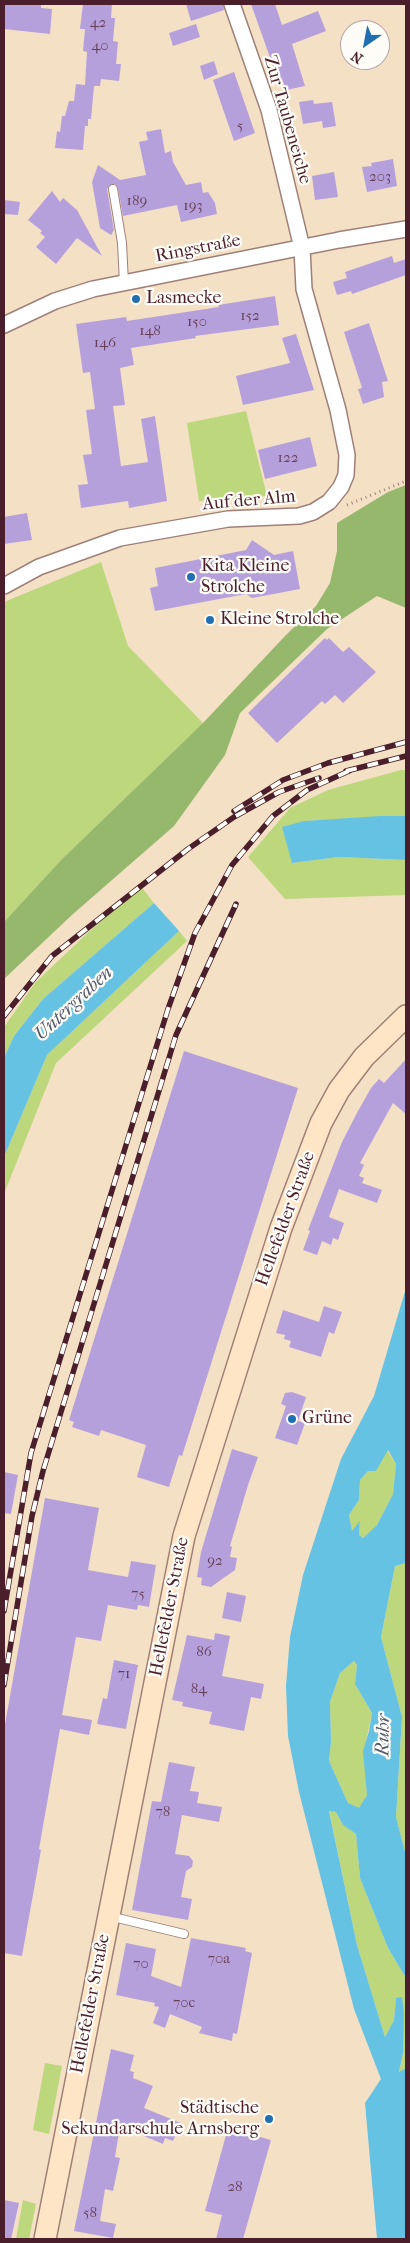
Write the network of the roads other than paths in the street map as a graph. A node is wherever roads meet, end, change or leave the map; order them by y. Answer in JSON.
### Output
{"nodes":[{"id":1,"x":232,"y":4,"type":"edge"},
{"id":2,"x":113,"y":189,"type":"dead end"},
{"id":3,"x":406,"y":229,"type":"edge"},
{"id":4,"x":302,"y":248,"type":"junction"},
{"id":5,"x":124,"y":283,"type":"junction"},
{"id":6,"x":4,"y":325,"type":"edge"},
{"id":7,"x":4,"y":586,"type":"edge"},
{"id":8,"x":406,"y":1016,"type":"edge"},
{"id":9,"x":108,"y":1916,"type":"junction"},
{"id":10,"x":184,"y":1934,"type":"dead end"},
{"id":11,"x":44,"y":2239,"type":"edge"}],
"edges":[{"from":1,"to":4,"type":"street","name":"Zur Taubeneiche"},
{"from":2,"to":5,"type":"lane"},
{"from":3,"to":4,"type":"street","name":"Ringstraße"},
{"from":4,"to":5,"type":"street","name":"Ringstraße"},
{"from":4,"to":7,"type":"street","name":"Auf der Alm"},
{"from":5,"to":6,"type":"street","name":"Ringstraße"},
{"from":8,"to":9,"type":"street","name":"Hellefelder Straße"},
{"from":9,"to":10,"type":"lane"},
{"from":9,"to":11,"type":"street","name":"Hellefelder Straße"}]}
